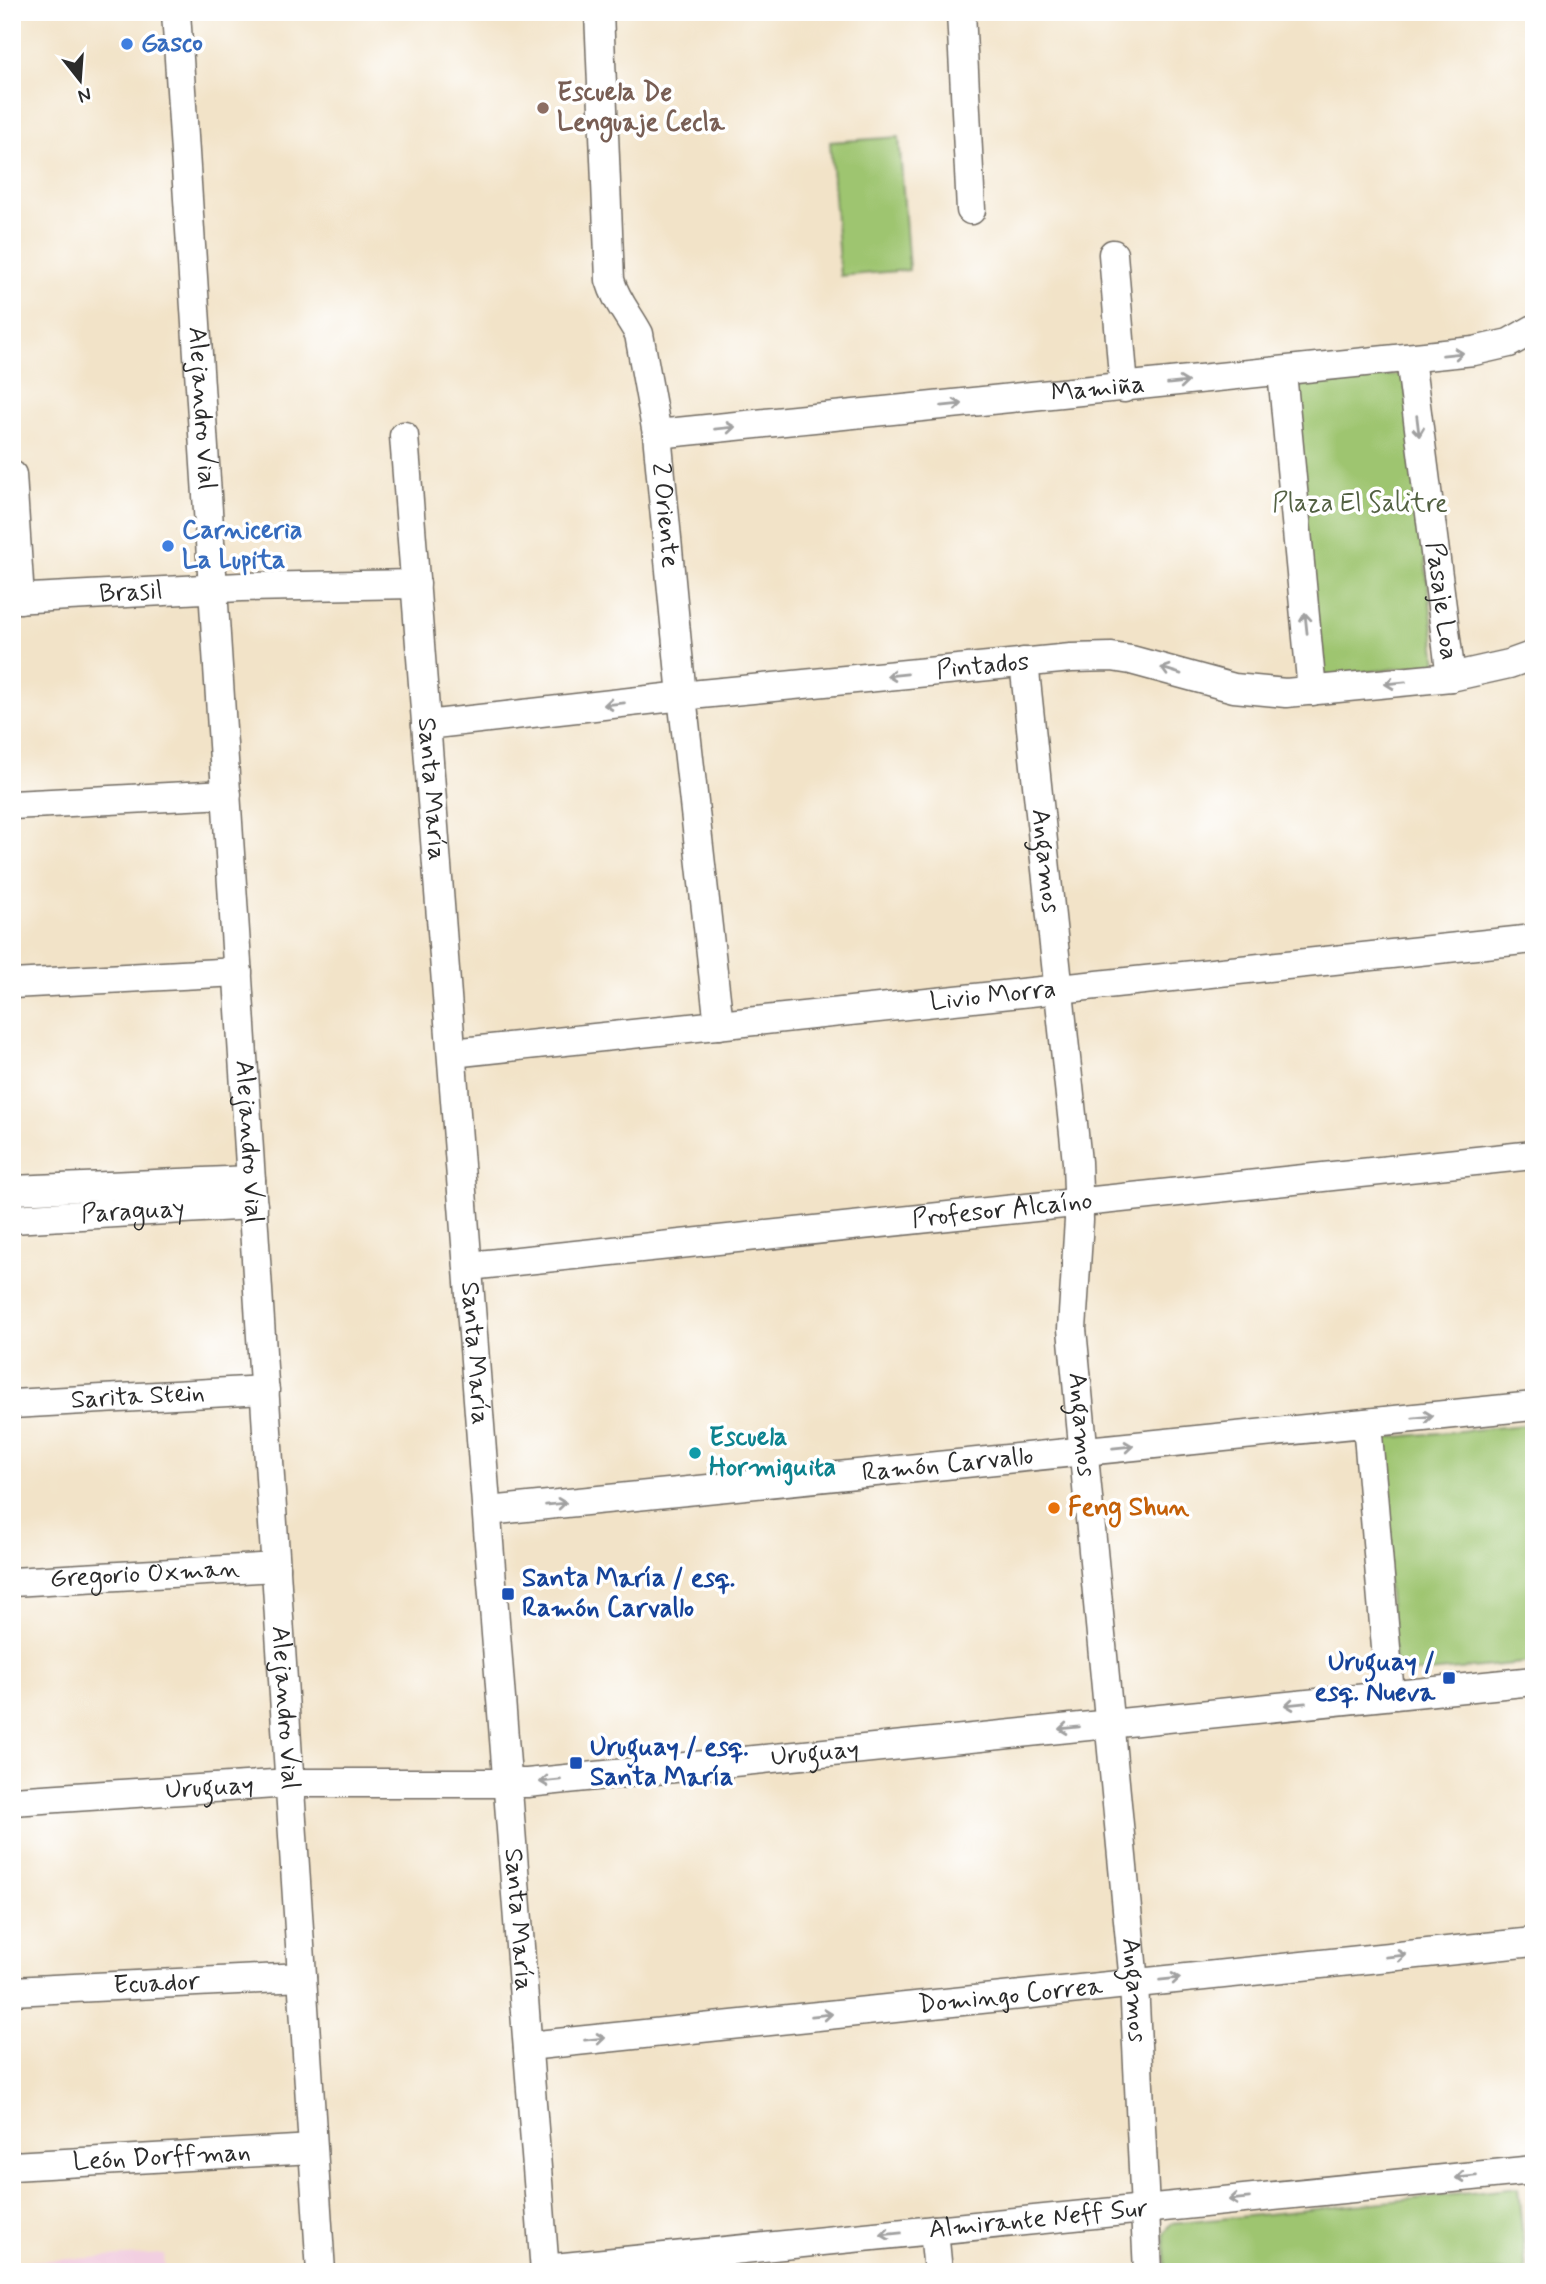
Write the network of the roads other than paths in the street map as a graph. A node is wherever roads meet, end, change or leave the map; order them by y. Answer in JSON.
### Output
{"nodes":[{"id":1,"x":176,"y":12,"type":"edge"},
{"id":2,"x":599,"y":12,"type":"edge"},
{"id":3,"x":961,"y":12,"type":"edge"},
{"id":4,"x":971,"y":211,"type":"dead end"},
{"id":5,"x":1113,"y":254,"type":"dead end"},
{"id":6,"x":1534,"y":329,"type":"edge"},
{"id":7,"x":1410,"y":358,"type":"junction"},
{"id":8,"x":1282,"y":372,"type":"junction"},
{"id":9,"x":1124,"y":388,"type":"junction"},
{"id":10,"x":657,"y":434,"type":"junction"},
{"id":11,"x":404,"y":436,"type":"dead end"},
{"id":12,"x":12,"y":475,"type":"edge"},
{"id":13,"x":416,"y":584,"type":"junction"},
{"id":14,"x":214,"y":589,"type":"junction"},
{"id":15,"x":16,"y":599,"type":"edge"},
{"id":16,"x":1534,"y":655,"type":"edge"},
{"id":17,"x":1024,"y":662,"type":"junction"},
{"id":18,"x":1451,"y":677,"type":"junction"},
{"id":19,"x":1312,"y":691,"type":"junction"},
{"id":20,"x":682,"y":696,"type":"junction"},
{"id":21,"x":426,"y":725,"type":"junction"},
{"id":22,"x":227,"y":794,"type":"junction"},
{"id":23,"x":12,"y":805,"type":"edge"},
{"id":24,"x":1534,"y":939,"type":"edge"},
{"id":25,"x":238,"y":972,"type":"junction"},
{"id":26,"x":12,"y":984,"type":"edge"},
{"id":27,"x":1059,"y":989,"type":"junction"},
{"id":28,"x":719,"y":1025,"type":"junction"},
{"id":29,"x":452,"y":1053,"type":"junction"},
{"id":30,"x":1534,"y":1155,"type":"edge"},
{"id":31,"x":12,"y":1190,"type":"edge"},
{"id":32,"x":252,"y":1193,"type":"junction"},
{"id":33,"x":1079,"y":1203,"type":"junction"},
{"id":34,"x":12,"y":1219,"type":"edge"},
{"id":35,"x":469,"y":1266,"type":"junction"},
{"id":36,"x":265,"y":1390,"type":"junction"},
{"id":37,"x":12,"y":1404,"type":"edge"},
{"id":38,"x":1534,"y":1406,"type":"edge"},
{"id":39,"x":1367,"y":1423,"type":"junction"},
{"id":40,"x":1083,"y":1451,"type":"junction"},
{"id":41,"x":488,"y":1511,"type":"junction"},
{"id":42,"x":276,"y":1567,"type":"junction"},
{"id":43,"x":12,"y":1582,"type":"edge"},
{"id":44,"x":1534,"y":1681,"type":"edge"},
{"id":45,"x":1390,"y":1695,"type":"junction"},
{"id":46,"x":1109,"y":1724,"type":"junction"},
{"id":47,"x":290,"y":1783,"type":"junction"},
{"id":48,"x":508,"y":1785,"type":"junction"},
{"id":49,"x":12,"y":1801,"type":"edge"},
{"id":50,"x":1534,"y":1942,"type":"edge"},
{"id":51,"x":302,"y":1977,"type":"junction"},
{"id":52,"x":1134,"y":1983,"type":"junction"},
{"id":53,"x":12,"y":1991,"type":"edge"},
{"id":54,"x":528,"y":2046,"type":"junction"},
{"id":55,"x":313,"y":2150,"type":"junction"},
{"id":56,"x":12,"y":2166,"type":"edge"},
{"id":57,"x":1534,"y":2170,"type":"edge"},
{"id":58,"x":1145,"y":2209,"type":"junction"},
{"id":59,"x":934,"y":2230,"type":"junction"},
{"id":60,"x":739,"y":2260,"type":"edge"},
{"id":61,"x":545,"y":2270,"type":"edge"},
{"id":62,"x":321,"y":2272,"type":"edge"},
{"id":63,"x":938,"y":2272,"type":"edge"},
{"id":64,"x":1148,"y":2272,"type":"edge"}],
"edges":[{"from":1,"to":14,"type":"street","name":"Alejandro Vial"},
{"from":2,"to":10,"type":"street","name":"2 Oriente"},
{"from":3,"to":4,"type":"street"},
{"from":5,"to":9,"type":"street"},
{"from":7,"to":6,"type":"street","name":"Mamiña","one_way":true},
{"from":7,"to":8,"type":"street","name":"Mamiña"},
{"from":7,"to":18,"type":"street","name":"Pasaje Loa","one_way":true},
{"from":9,"to":8,"type":"street","name":"Mamiña","one_way":true},
{"from":19,"to":8,"type":"street","one_way":true},
{"from":10,"to":9,"type":"street","name":"Mamiña","one_way":true},
{"from":10,"to":20,"type":"street","name":"2 Oriente"},
{"from":11,"to":13,"type":"street","name":"Santa María"},
{"from":12,"to":15,"type":"street"},
{"from":13,"to":14,"type":"street","name":"Brasil"},
{"from":13,"to":21,"type":"street","name":"Santa María"},
{"from":14,"to":15,"type":"street","name":"Brasil"},
{"from":14,"to":22,"type":"street","name":"Alejandro Vial"},
{"from":16,"to":18,"type":"street","name":"Pintados"},
{"from":19,"to":17,"type":"street","name":"Pintados","one_way":true},
{"from":17,"to":20,"type":"street","name":"Pintados","one_way":true},
{"from":17,"to":27,"type":"street","name":"Angamos"},
{"from":18,"to":19,"type":"street","name":"Pintados","one_way":true},
{"from":20,"to":21,"type":"street","name":"Pintados","one_way":true},
{"from":20,"to":28,"type":"street","name":"2 Oriente"},
{"from":21,"to":29,"type":"street","name":"Santa María"},
{"from":22,"to":23,"type":"street"},
{"from":22,"to":25,"type":"street","name":"Alejandro Vial"},
{"from":24,"to":27,"type":"street","name":"Livio Morra"},
{"from":25,"to":26,"type":"street"},
{"from":25,"to":32,"type":"street","name":"Alejandro Vial"},
{"from":27,"to":28,"type":"street","name":"Livio Morra"},
{"from":27,"to":33,"type":"street","name":"Angamos"},
{"from":28,"to":29,"type":"street","name":"Livio Morra"},
{"from":29,"to":35,"type":"street","name":"Santa María"},
{"from":30,"to":33,"type":"street","name":"Profesor Alcaíno"},
{"from":31,"to":32,"type":"street","name":"Paraguay"},
{"from":32,"to":34,"type":"street","name":"Paraguay"},
{"from":32,"to":36,"type":"street","name":"Alejandro Vial"},
{"from":33,"to":35,"type":"street","name":"Profesor Alcaíno"},
{"from":33,"to":40,"type":"street","name":"Angamos"},
{"from":35,"to":41,"type":"street","name":"Santa María"},
{"from":36,"to":37,"type":"street","name":"Sarita Stein"},
{"from":36,"to":42,"type":"street","name":"Alejandro Vial"},
{"from":39,"to":38,"type":"street","name":"Ramón Carvallo","one_way":true},
{"from":40,"to":39,"type":"street","name":"Ramón Carvallo","one_way":true},
{"from":39,"to":45,"type":"street"},
{"from":41,"to":40,"type":"street","name":"Ramón Carvallo","one_way":true},
{"from":40,"to":46,"type":"street","name":"Angamos"},
{"from":41,"to":48,"type":"street","name":"Santa María"},
{"from":42,"to":43,"type":"street","name":"Gregorio Oxman"},
{"from":42,"to":47,"type":"street","name":"Alejandro Vial"},
{"from":44,"to":45,"type":"street","name":"Uruguay"},
{"from":45,"to":46,"type":"street","name":"Uruguay","one_way":true},
{"from":46,"to":48,"type":"street","name":"Uruguay","one_way":true},
{"from":46,"to":52,"type":"street","name":"Angamos"},
{"from":47,"to":48,"type":"street","name":"Uruguay"},
{"from":47,"to":49,"type":"street","name":"Uruguay"},
{"from":47,"to":51,"type":"street","name":"Alejandro Vial"},
{"from":48,"to":54,"type":"street","name":"Santa María"},
{"from":52,"to":50,"type":"street","name":"Domingo Correa","one_way":true},
{"from":51,"to":53,"type":"street","name":"Ecuador"},
{"from":51,"to":55,"type":"street","name":"Alejandro Vial"},
{"from":54,"to":52,"type":"street","name":"Domingo Correa","one_way":true},
{"from":52,"to":58,"type":"street","name":"Angamos"},
{"from":54,"to":61,"type":"street","name":"Santa María"},
{"from":55,"to":56,"type":"street","name":"León Dorffman"},
{"from":55,"to":62,"type":"street","name":"Alejandro Vial"},
{"from":57,"to":58,"type":"street","name":"Almirante Neff Sur","one_way":true},
{"from":58,"to":59,"type":"street","name":"Almirante Neff Sur"},
{"from":58,"to":64,"type":"street","name":"Angamos"},
{"from":59,"to":60,"type":"street","name":"Almirante Neff Sur","one_way":true},
{"from":59,"to":63,"type":"street"},
{"from":60,"to":61,"type":"street","name":"Almirante Neff Sur"}]}
